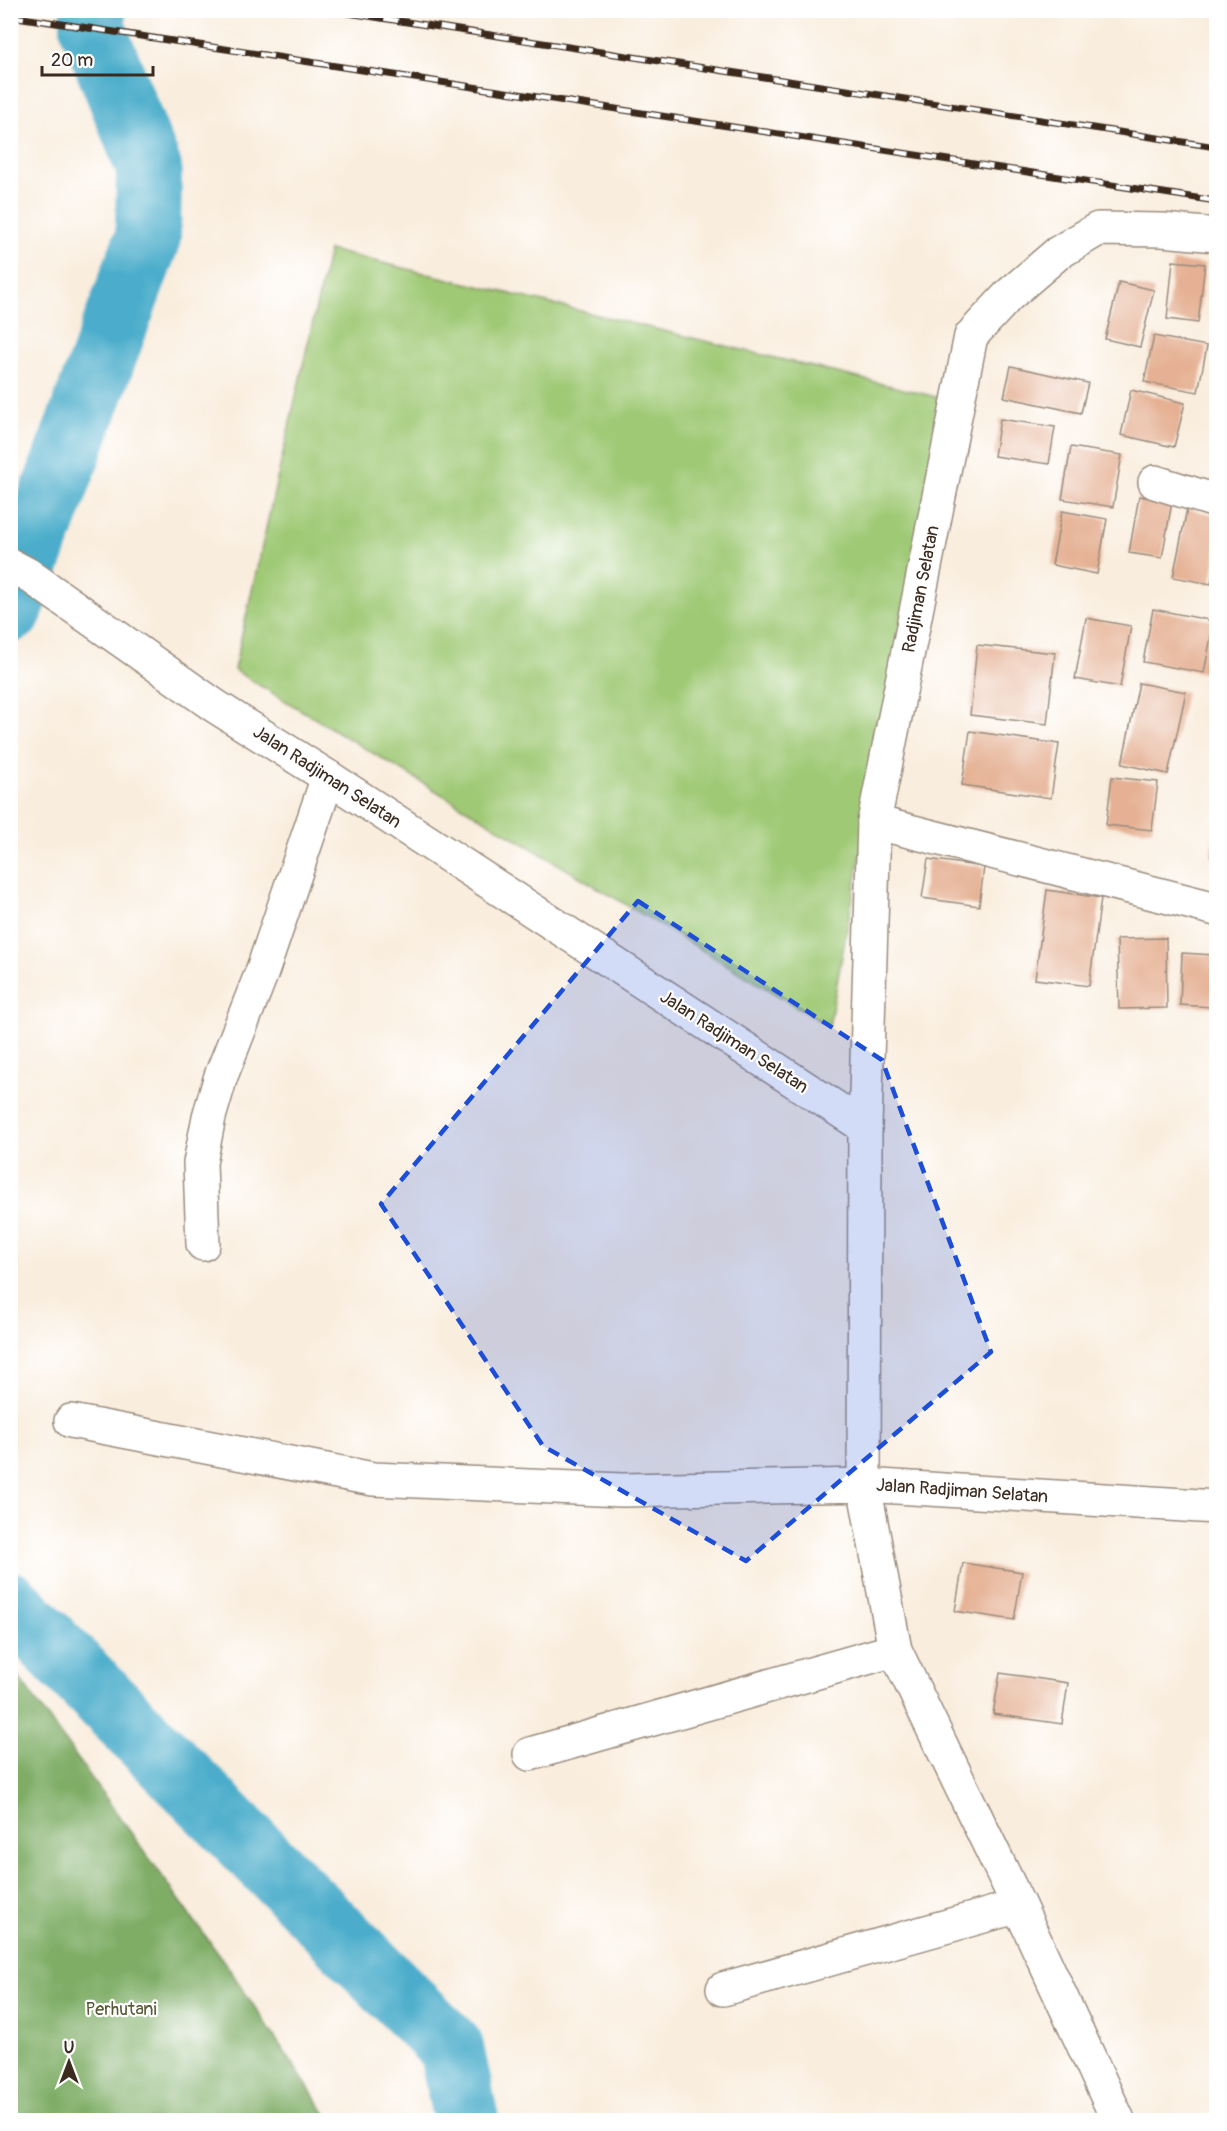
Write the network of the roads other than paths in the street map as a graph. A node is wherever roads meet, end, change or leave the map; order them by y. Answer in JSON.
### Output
{"nodes":[{"id":1,"x":1216,"y":235,"type":"edge"},
{"id":2,"x":1155,"y":482,"type":"dead end"},
{"id":3,"x":1216,"y":501,"type":"edge"},
{"id":4,"x":19,"y":569,"type":"edge"},
{"id":5,"x":328,"y":777,"type":"junction"},
{"id":6,"x":874,"y":822,"type":"junction"},
{"id":7,"x":1216,"y":909,"type":"edge"},
{"id":8,"x":865,"y":1127,"type":"junction"},
{"id":9,"x":203,"y":1244,"type":"dead end"},
{"id":10,"x":71,"y":1421,"type":"dead end"},
{"id":11,"x":864,"y":1485,"type":"junction"},
{"id":12,"x":1216,"y":1507,"type":"edge"},
{"id":13,"x":895,"y":1650,"type":"junction"},
{"id":14,"x":531,"y":1754,"type":"dead end"},
{"id":15,"x":1018,"y":1906,"type":"junction"},
{"id":16,"x":723,"y":1989,"type":"dead end"},
{"id":17,"x":1118,"y":2121,"type":"edge"}],
"edges":[{"from":1,"to":6,"type":"street","name":"Radjiman Selatan"},
{"from":2,"to":3,"type":"street"},
{"from":4,"to":5,"type":"street","name":"Jalan Radjiman Selatan"},
{"from":5,"to":8,"type":"street","name":"Jalan Radjiman Selatan"},
{"from":5,"to":9,"type":"street"},
{"from":6,"to":7,"type":"street"},
{"from":6,"to":8,"type":"street","name":"Radjiman Selatan"},
{"from":8,"to":11,"type":"street","name":"Jalan Radjiman Selatan"},
{"from":10,"to":11,"type":"street"},
{"from":11,"to":12,"type":"street","name":"Jalan Radjiman Selatan"},
{"from":11,"to":13,"type":"street"},
{"from":13,"to":14,"type":"street"},
{"from":13,"to":15,"type":"street"},
{"from":15,"to":16,"type":"street"},
{"from":15,"to":17,"type":"street"}]}
